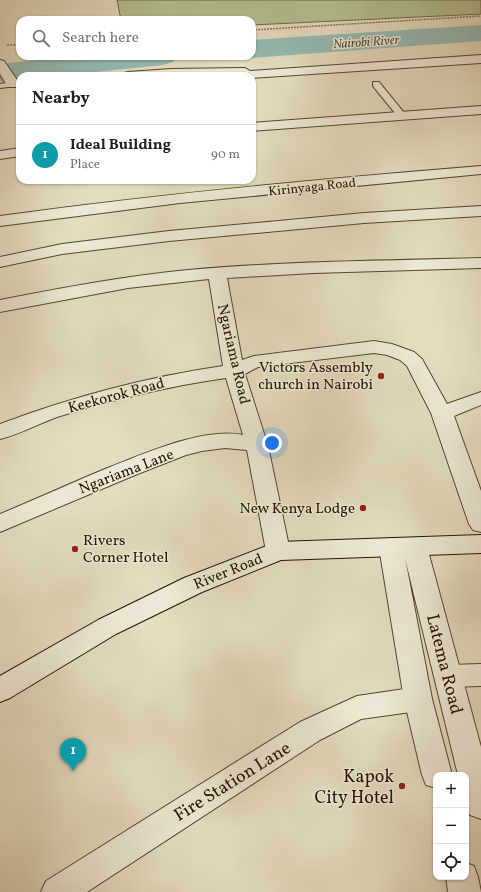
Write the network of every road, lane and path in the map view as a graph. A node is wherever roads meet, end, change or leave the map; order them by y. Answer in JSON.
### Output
{"nodes":[{"id":1,"x":481,"y":16,"type":"edge"},
{"id":2,"x":256,"y":30,"type":"edge"},
{"id":3,"x":8,"y":45,"type":"dead end"},
{"id":4,"x":16,"y":45,"type":"edge"},
{"id":5,"x":481,"y":59,"type":"edge"},
{"id":6,"x":0,"y":64,"type":"edge"},
{"id":7,"x":256,"y":72,"type":"edge"},
{"id":8,"x":291,"y":72,"type":"junction"},
{"id":9,"x":256,"y":74,"type":"edge"},
{"id":10,"x":16,"y":84,"type":"edge"},
{"id":11,"x":376,"y":84,"type":"dead end"},
{"id":12,"x":0,"y":86,"type":"edge"},
{"id":13,"x":16,"y":87,"type":"edge"},
{"id":14,"x":16,"y":88,"type":"edge"},
{"id":15,"x":0,"y":95,"type":"edge"},
{"id":16,"x":481,"y":110,"type":"edge"},
{"id":17,"x":402,"y":116,"type":"junction"},
{"id":18,"x":256,"y":128,"type":"edge"},
{"id":19,"x":16,"y":153,"type":"edge"},
{"id":20,"x":0,"y":155,"type":"edge"},
{"id":21,"x":481,"y":170,"type":"edge"},
{"id":22,"x":481,"y":211,"type":"edge"},
{"id":23,"x":0,"y":221,"type":"edge"},
{"id":24,"x":0,"y":262,"type":"edge"},
{"id":25,"x":481,"y":263,"type":"edge"},
{"id":26,"x":217,"y":273,"type":"junction"},
{"id":27,"x":0,"y":306,"type":"edge"},
{"id":28,"x":234,"y":371,"type":"junction"},
{"id":29,"x":481,"y":398,"type":"edge"},
{"id":30,"x":442,"y":413,"type":"junction"},
{"id":31,"x":0,"y":432,"type":"edge"},
{"id":32,"x":257,"y":446,"type":"junction"},
{"id":33,"x":479,"y":513,"type":"edge"},
{"id":34,"x":0,"y":524,"type":"edge"},
{"id":35,"x":481,"y":544,"type":"edge"},
{"id":36,"x":403,"y":547,"type":"junction"},
{"id":37,"x":278,"y":551,"type":"junction"},
{"id":38,"x":481,"y":675,"type":"edge"},
{"id":39,"x":448,"y":676,"type":"junction"},
{"id":40,"x":0,"y":690,"type":"edge"},
{"id":41,"x":418,"y":698,"type":"junction"},
{"id":42,"x":436,"y":772,"type":"edge"},
{"id":43,"x":481,"y":805,"type":"edge"},
{"id":44,"x":469,"y":810,"type":"edge"},
{"id":45,"x":481,"y":810,"type":"edge"},
{"id":46,"x":463,"y":880,"type":"edge"},
{"id":47,"x":58,"y":892,"type":"edge"},
{"id":48,"x":465,"y":892,"type":"edge"}],
"edges":[{"from":1,"to":2,"type":"path"},
{"from":3,"to":4,"type":"path"},
{"from":5,"to":8,"type":"street"},
{"from":6,"to":10,"type":"street"},
{"from":7,"to":8,"type":"street"},
{"from":8,"to":9,"type":"street"},
{"from":11,"to":17,"type":"lane"},
{"from":12,"to":13,"type":"lane"},
{"from":14,"to":15,"type":"street"},
{"from":16,"to":17,"type":"street"},
{"from":17,"to":18,"type":"street"},
{"from":19,"to":20,"type":"street"},
{"from":21,"to":23,"type":"street","name":"Kirinyaga Road"},
{"from":22,"to":24,"type":"street"},
{"from":25,"to":26,"type":"street"},
{"from":26,"to":27,"type":"street"},
{"from":26,"to":28,"type":"street","name":"Ngariama Road"},
{"from":28,"to":30,"type":"street","name":"Keekorok Road"},
{"from":28,"to":31,"type":"street","name":"Keekorok Road"},
{"from":28,"to":32,"type":"street","name":"Ngariama Road"},
{"from":29,"to":30,"type":"street"},
{"from":30,"to":33,"type":"street","name":"Keekorok Road"},
{"from":32,"to":34,"type":"street","name":"Ngariama Lane"},
{"from":32,"to":37,"type":"street","name":"Ngariama Road"},
{"from":35,"to":36,"type":"street","name":"River Road"},
{"from":36,"to":37,"type":"street","name":"River Road"},
{"from":36,"to":39,"type":"street","name":"Latema Road"},
{"from":36,"to":41,"type":"street","name":"Latema Road"},
{"from":37,"to":40,"type":"street","name":"River Road"},
{"from":38,"to":39,"type":"street"},
{"from":39,"to":43,"type":"street","name":"Latema Road"},
{"from":41,"to":42,"type":"street","name":"Latema Road"},
{"from":41,"to":47,"type":"street","name":"Fire Station Lane"},
{"from":44,"to":45,"type":"street"},
{"from":46,"to":48,"type":"street"}]}
